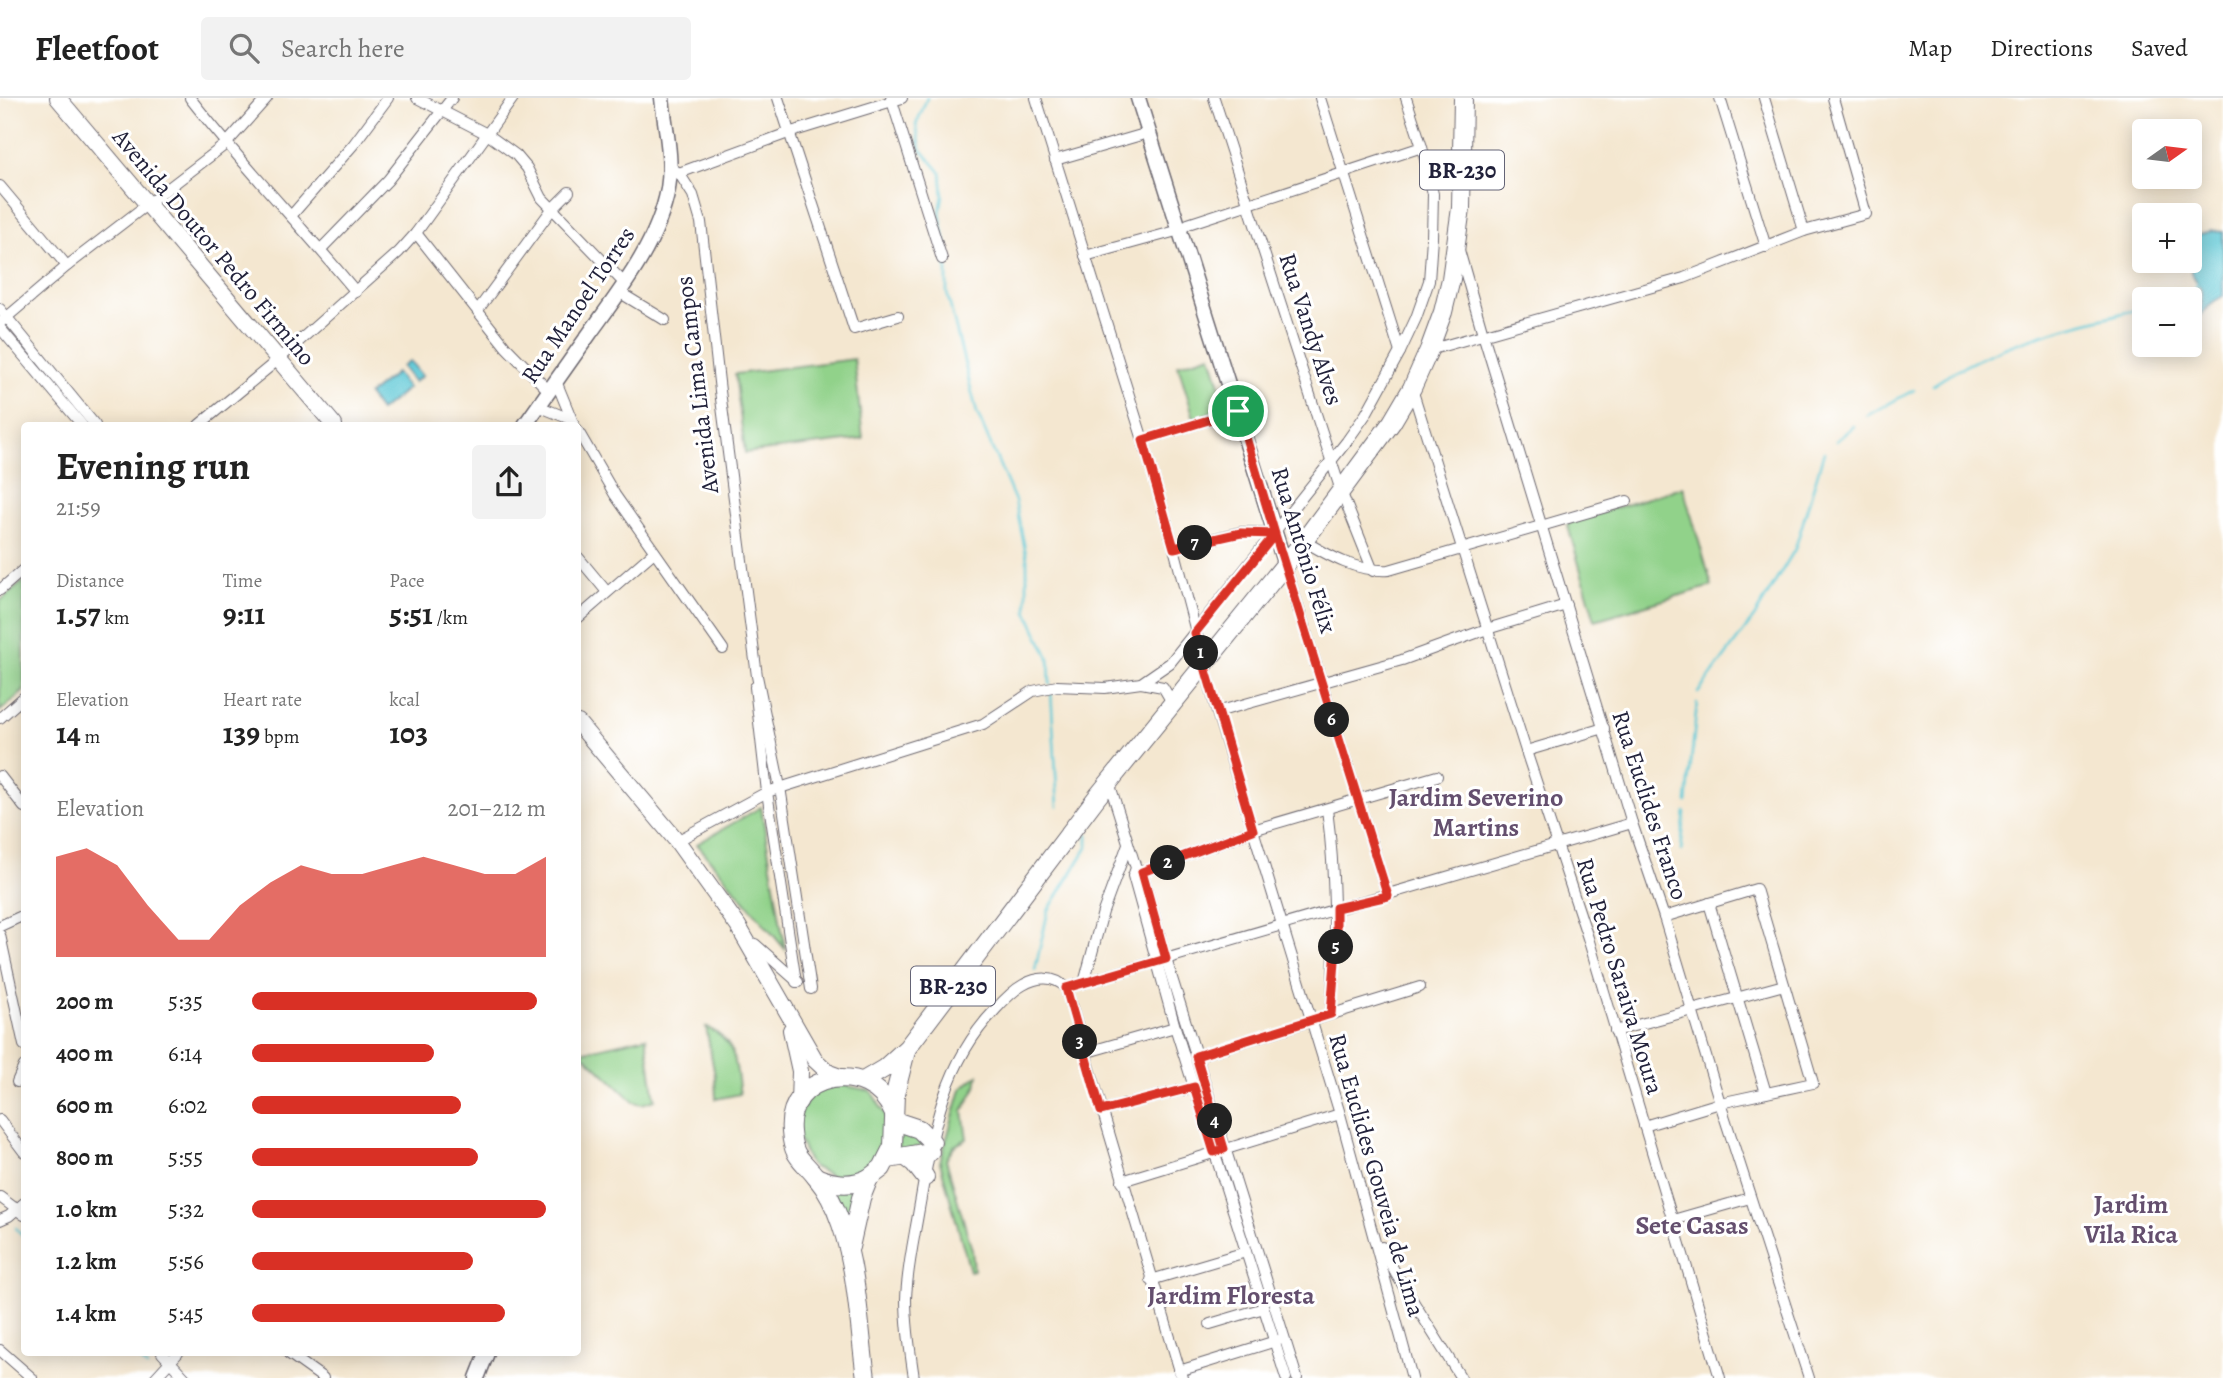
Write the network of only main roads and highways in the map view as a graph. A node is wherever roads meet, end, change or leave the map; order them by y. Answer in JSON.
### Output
{"nodes":[{"id":1,"x":58,"y":98,"type":"edge"},
{"id":2,"x":662,"y":98,"type":"edge"},
{"id":3,"x":1138,"y":98,"type":"edge"},
{"id":4,"x":1463,"y":98,"type":"edge"},
{"id":5,"x":674,"y":169,"type":"joint"},
{"id":6,"x":332,"y":422,"type":"edge"},
{"id":7,"x":527,"y":422,"type":"edge"},
{"id":8,"x":1286,"y":565,"type":"junction"},
{"id":9,"x":581,"y":727,"type":"edge"},
{"id":10,"x":581,"y":743,"type":"edge"},
{"id":11,"x":601,"y":750,"type":"junction"},
{"id":12,"x":783,"y":1004,"type":"junction"},
{"id":13,"x":907,"y":1048,"type":"junction"},
{"id":14,"x":840,"y":1077,"type":"junction"},
{"id":15,"x":863,"y":1081,"type":"junction"},
{"id":16,"x":799,"y":1102,"type":"junction"},
{"id":17,"x":900,"y":1120,"type":"junction"},
{"id":18,"x":937,"y":1121,"type":"road end"},
{"id":19,"x":897,"y":1158,"type":"junction"},
{"id":20,"x":816,"y":1177,"type":"junction"},
{"id":21,"x":925,"y":1177,"type":"road end"},
{"id":22,"x":869,"y":1178,"type":"junction"},
{"id":23,"x":849,"y":1251,"type":"junction"},
{"id":24,"x":486,"y":1356,"type":"edge"},
{"id":25,"x":477,"y":1378,"type":"edge"},
{"id":26,"x":866,"y":1378,"type":"edge"}],
"edges":[{"from":1,"to":6,"type":"main road","name":"Avenida Doutor Pedro Firmino"},
{"from":2,"to":5,"type":"main road","name":"Avenida Lima Campos"},
{"from":3,"to":8,"type":"main road","name":"Rua Antônio Félix"},
{"from":4,"to":8,"type":"highway","number":"BR-230"},
{"from":5,"to":7,"type":"main road","name":"Rua Manoel Torres"},
{"from":8,"to":13,"type":"highway","number":"BR-230"},
{"from":9,"to":11,"type":"main road"},
{"from":10,"to":11,"type":"main road"},
{"from":11,"to":12,"type":"main road"},
{"from":12,"to":14,"type":"main road"},
{"from":12,"to":16,"type":"main road"},
{"from":13,"to":15,"type":"highway","number":"BR-230"},
{"from":13,"to":17,"type":"highway","number":"BR-230"},
{"from":14,"to":15,"type":"highway"},
{"from":14,"to":16,"type":"highway"},
{"from":15,"to":17,"type":"highway"},
{"from":16,"to":20,"type":"highway"},
{"from":17,"to":18,"type":"highway"},
{"from":17,"to":19,"type":"highway","number":"BR-230"},
{"from":17,"to":19,"type":"highway"},
{"from":19,"to":21,"type":"highway"},
{"from":19,"to":22,"type":"highway"},
{"from":20,"to":22,"type":"highway"},
{"from":20,"to":23,"type":"highway"},
{"from":22,"to":23,"type":"highway"},
{"from":23,"to":26,"type":"highway"},
{"from":24,"to":25,"type":"main road"}]}
